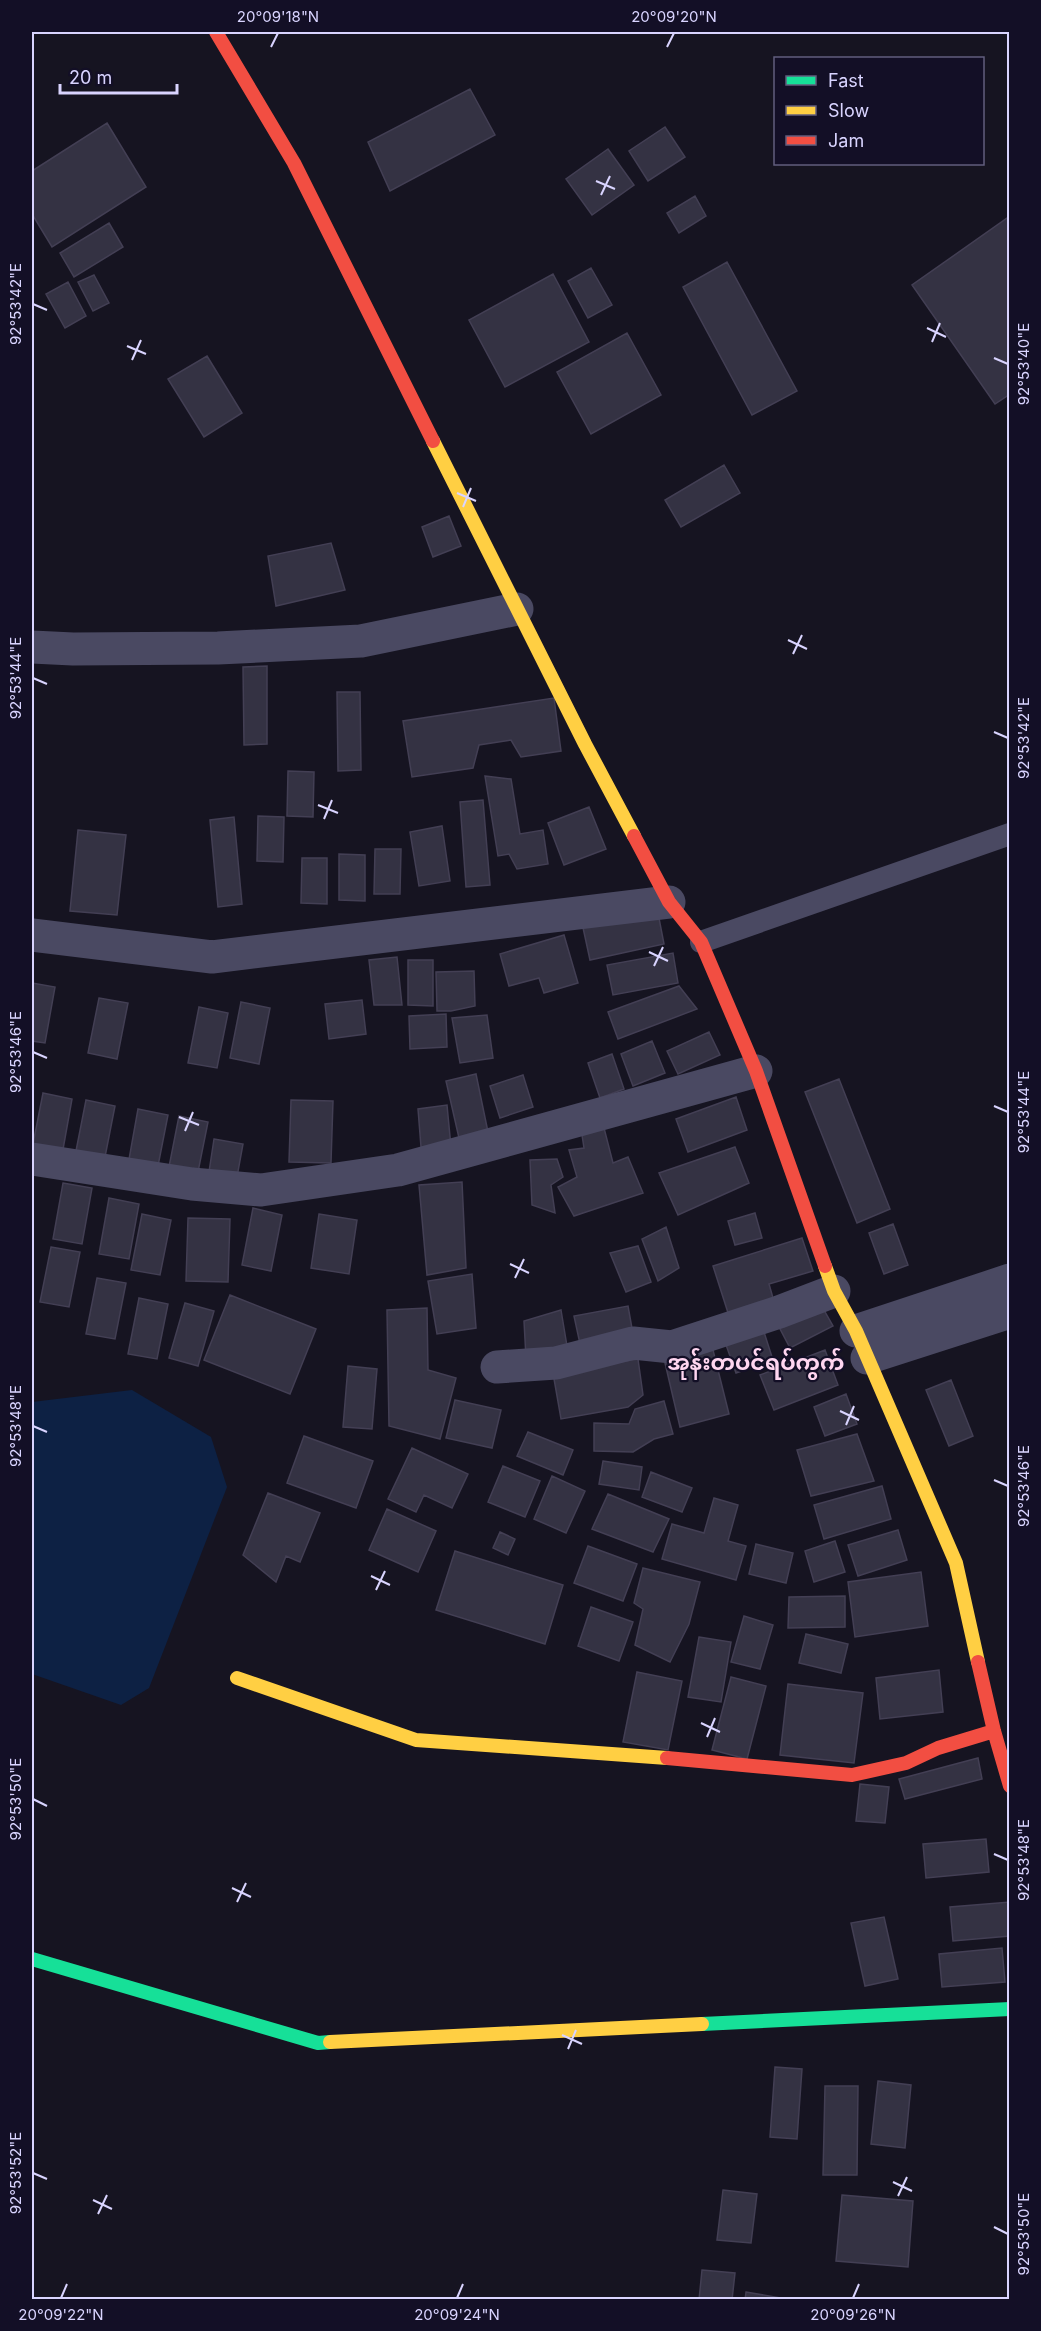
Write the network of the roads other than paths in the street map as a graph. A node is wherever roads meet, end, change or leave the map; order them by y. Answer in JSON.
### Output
{"nodes":[{"id":1,"x":216,"y":32,"type":"edge"},
{"id":2,"x":517,"y":609,"type":"junction"},
{"id":3,"x":32,"y":646,"type":"edge"},
{"id":4,"x":1010,"y":834,"type":"edge"},
{"id":5,"x":669,"y":902,"type":"junction"},
{"id":6,"x":32,"y":935,"type":"edge"},
{"id":7,"x":701,"y":942,"type":"junction"},
{"id":8,"x":756,"y":1071,"type":"junction"},
{"id":9,"x":32,"y":1159,"type":"edge"},
{"id":10,"x":1010,"y":1280,"type":"edge"},
{"id":11,"x":834,"y":1291,"type":"junction"},
{"id":12,"x":1010,"y":1312,"type":"edge"},
{"id":13,"x":861,"y":1344,"type":"junction"},
{"id":14,"x":497,"y":1367,"type":"dead end"},
{"id":15,"x":237,"y":1678,"type":"dead end"},
{"id":16,"x":994,"y":1731,"type":"junction"},
{"id":17,"x":1010,"y":1786,"type":"edge"},
{"id":18,"x":32,"y":1959,"type":"edge"},
{"id":19,"x":1010,"y":2009,"type":"edge"}],
"edges":[{"from":1,"to":2,"type":"main road"},
{"from":2,"to":3,"type":"street"},
{"from":2,"to":5,"type":"main road"},
{"from":4,"to":7,"type":"lane"},
{"from":5,"to":6,"type":"street"},
{"from":5,"to":7,"type":"main road"},
{"from":7,"to":8,"type":"main road"},
{"from":8,"to":9,"type":"street"},
{"from":8,"to":11,"type":"main road"},
{"from":10,"to":13,"type":"street"},
{"from":11,"to":13,"type":"main road"},
{"from":11,"to":14,"type":"street"},
{"from":12,"to":13,"type":"street"},
{"from":13,"to":16,"type":"main road"},
{"from":15,"to":16,"type":"main road"},
{"from":16,"to":17,"type":"main road"},
{"from":18,"to":19,"type":"main road"}]}
